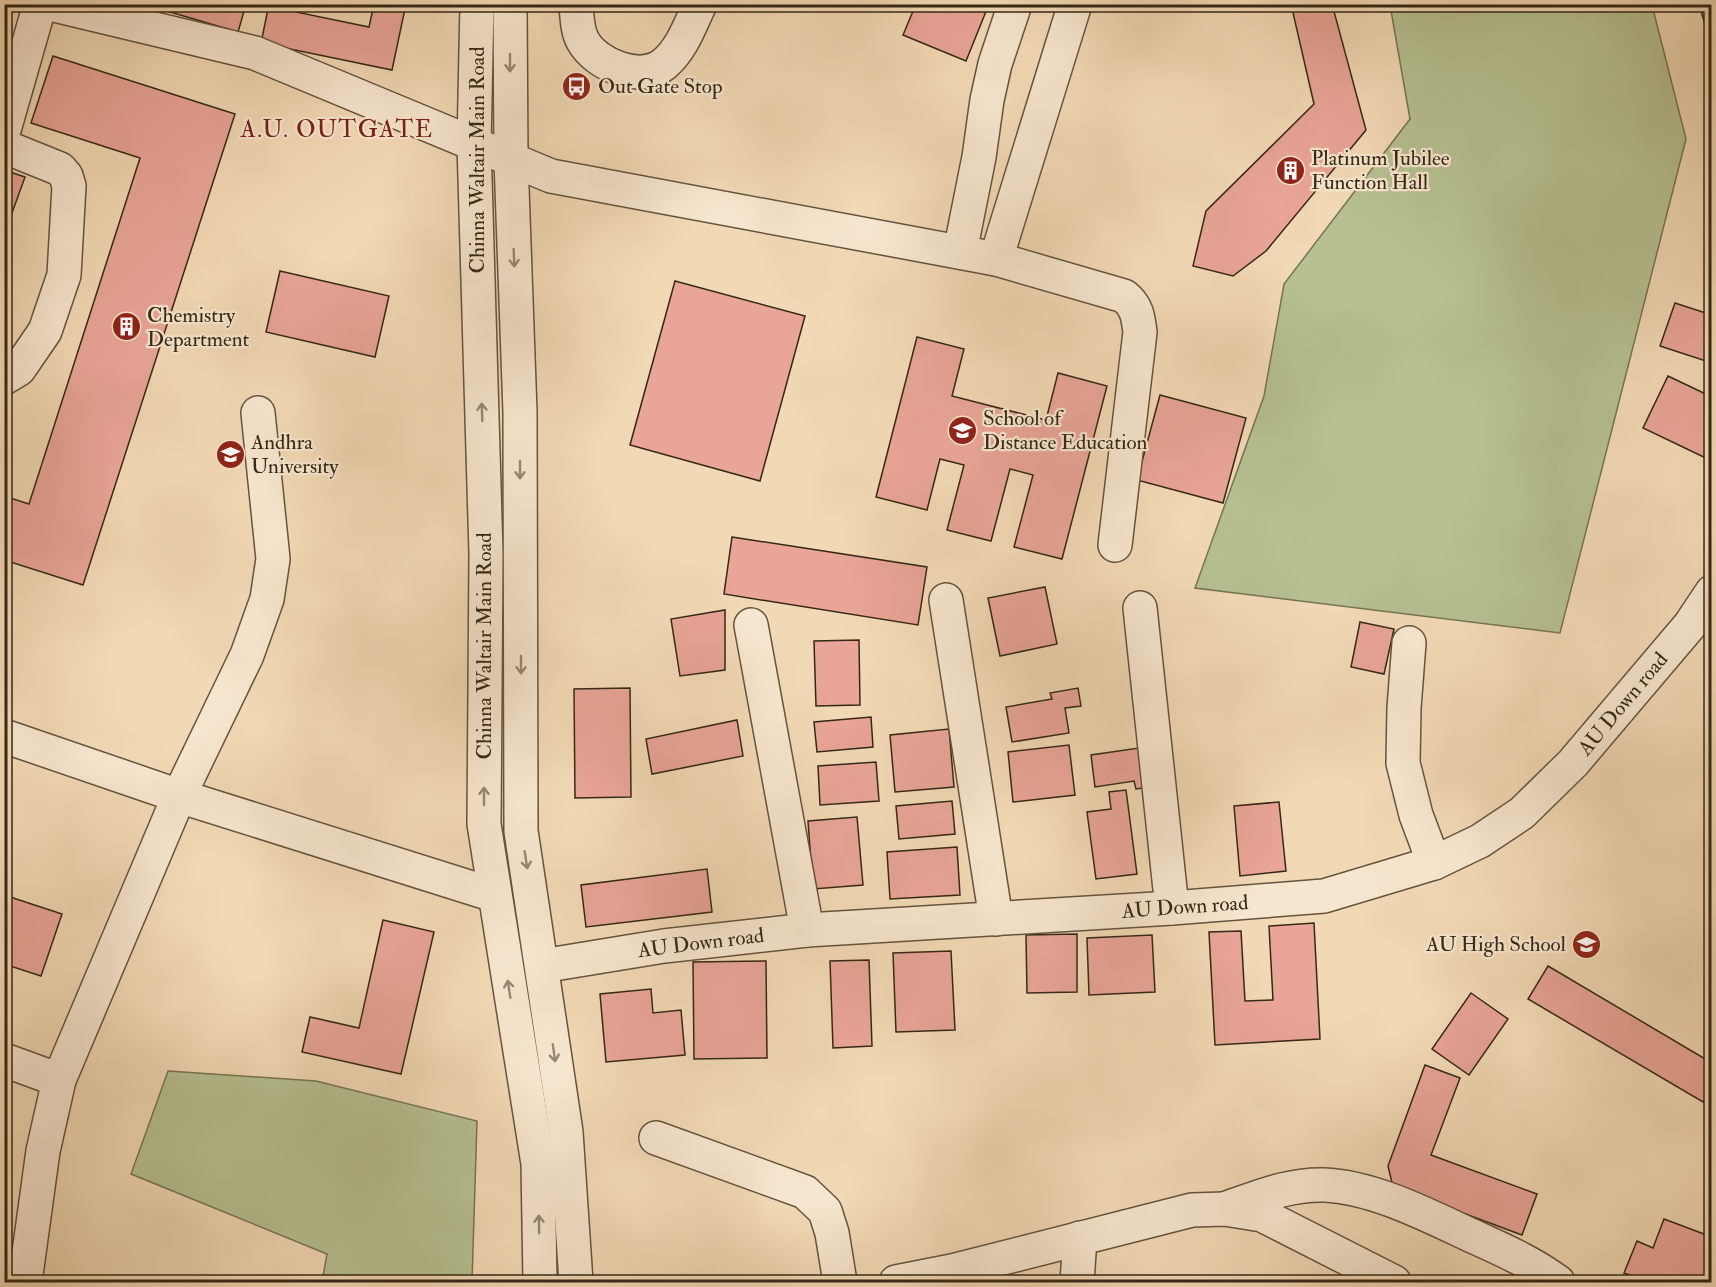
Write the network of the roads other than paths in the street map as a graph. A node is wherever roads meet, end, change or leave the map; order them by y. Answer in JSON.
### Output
{"nodes":[{"id":1,"x":40,"y":4,"type":"edge"},
{"id":2,"x":50,"y":4,"type":"edge"},
{"id":3,"x":477,"y":4,"type":"edge"},
{"id":4,"x":510,"y":4,"type":"edge"},
{"id":5,"x":576,"y":4,"type":"edge"},
{"id":6,"x":700,"y":4,"type":"edge"},
{"id":7,"x":1015,"y":4,"type":"edge"},
{"id":8,"x":1075,"y":4,"type":"edge"},
{"id":9,"x":4,"y":130,"type":"edge"},
{"id":10,"x":4,"y":144,"type":"edge"},
{"id":11,"x":474,"y":144,"type":"junction"},
{"id":12,"x":511,"y":160,"type":"junction"},
{"id":13,"x":960,"y":252,"type":"junction"},
{"id":14,"x":996,"y":259,"type":"junction"},
{"id":15,"x":4,"y":378,"type":"edge"},
{"id":16,"x":258,"y":413,"type":"dead end"},
{"id":17,"x":1114,"y":545,"type":"dead end"},
{"id":18,"x":1712,"y":592,"type":"edge"},
{"id":19,"x":946,"y":600,"type":"dead end"},
{"id":20,"x":1140,"y":608,"type":"dead end"},
{"id":21,"x":751,"y":625,"type":"dead end"},
{"id":22,"x":1409,"y":643,"type":"dead end"},
{"id":23,"x":4,"y":736,"type":"edge"},
{"id":24,"x":179,"y":796,"type":"junction"},
{"id":25,"x":1434,"y":862,"type":"junction"},
{"id":26,"x":494,"y":895,"type":"junction"},
{"id":27,"x":1172,"y":908,"type":"junction"},
{"id":28,"x":996,"y":919,"type":"junction"},
{"id":29,"x":807,"y":930,"type":"junction"},
{"id":30,"x":542,"y":966,"type":"junction"},
{"id":31,"x":4,"y":1060,"type":"edge"},
{"id":32,"x":59,"y":1080,"type":"junction"},
{"id":33,"x":656,"y":1138,"type":"dead end"},
{"id":34,"x":1225,"y":1209,"type":"junction"},
{"id":35,"x":1080,"y":1238,"type":"junction"},
{"id":36,"x":922,"y":1280,"type":"edge"},
{"id":37,"x":25,"y":1282,"type":"edge"},
{"id":38,"x":540,"y":1282,"type":"edge"},
{"id":39,"x":576,"y":1282,"type":"edge"},
{"id":40,"x":840,"y":1282,"type":"edge"},
{"id":41,"x":1077,"y":1282,"type":"edge"},
{"id":42,"x":1394,"y":1282,"type":"edge"},
{"id":43,"x":1558,"y":1282,"type":"edge"}],
"edges":[{"from":1,"to":9,"type":"street"},
{"from":2,"to":11,"type":"street"},
{"from":3,"to":11,"type":"street","name":"Chinna Waltair Main Road"},
{"from":4,"to":12,"type":"street","name":"Chinna Waltair Main Road","one_way":true},
{"from":5,"to":6,"type":"street"},
{"from":7,"to":13,"type":"street"},
{"from":8,"to":14,"type":"street"},
{"from":10,"to":15,"type":"street"},
{"from":11,"to":12,"type":"street"},
{"from":26,"to":11,"type":"street","name":"Chinna Waltair Main Road","one_way":true},
{"from":12,"to":13,"type":"street"},
{"from":12,"to":30,"type":"street","name":"Chinna Waltair Main Road","one_way":true},
{"from":13,"to":14,"type":"street"},
{"from":14,"to":17,"type":"street"},
{"from":16,"to":24,"type":"street"},
{"from":18,"to":25,"type":"street","name":"AU Down road"},
{"from":19,"to":28,"type":"street"},
{"from":20,"to":27,"type":"street"},
{"from":21,"to":29,"type":"street"},
{"from":22,"to":25,"type":"street"},
{"from":23,"to":24,"type":"street"},
{"from":24,"to":26,"type":"street"},
{"from":24,"to":32,"type":"street"},
{"from":25,"to":27,"type":"street","name":"AU Down road"},
{"from":38,"to":26,"type":"street","name":"Chinna Waltair Main Road","one_way":true},
{"from":27,"to":28,"type":"street","name":"AU Down road"},
{"from":28,"to":29,"type":"street","name":"AU Down road"},
{"from":29,"to":30,"type":"street","name":"AU Down road"},
{"from":30,"to":39,"type":"street","name":"Chinna Waltair Main Road","one_way":true},
{"from":31,"to":32,"type":"street"},
{"from":32,"to":37,"type":"street"},
{"from":33,"to":40,"type":"street"},
{"from":34,"to":35,"type":"street"},
{"from":34,"to":42,"type":"street"},
{"from":34,"to":43,"type":"street"},
{"from":35,"to":36,"type":"street"},
{"from":35,"to":41,"type":"street"}]}
